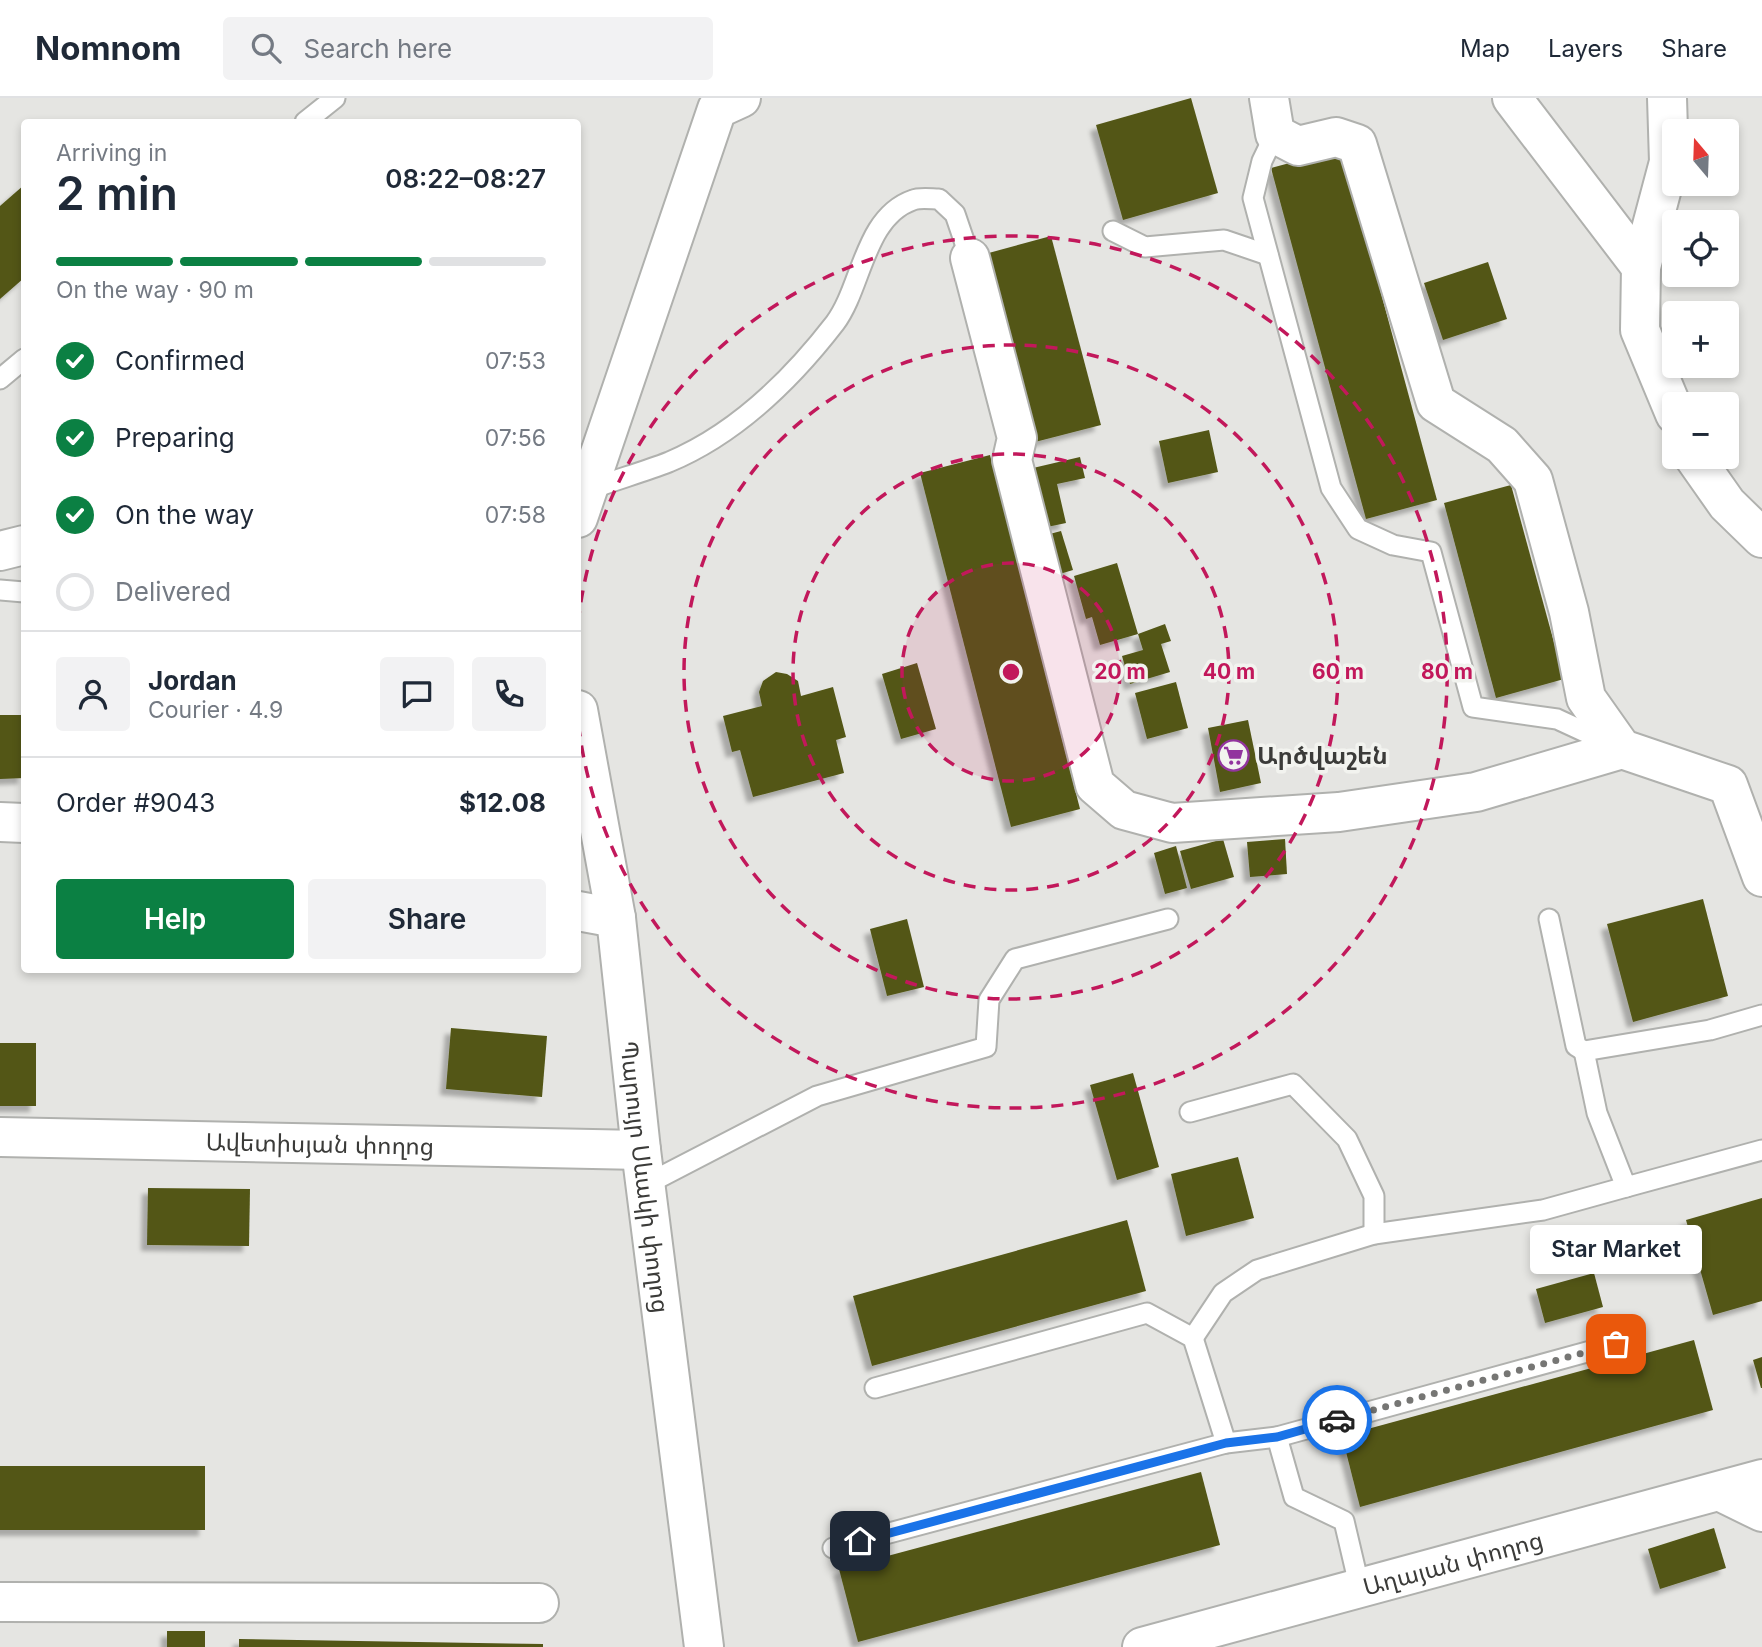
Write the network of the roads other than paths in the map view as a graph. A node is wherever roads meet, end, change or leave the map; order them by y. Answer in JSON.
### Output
{"nodes":[{"id":1,"x":335,"y":98,"type":"edge"},
{"id":2,"x":741,"y":98,"type":"edge"},
{"id":3,"x":1512,"y":98,"type":"edge"},
{"id":4,"x":1667,"y":98,"type":"edge"},
{"id":5,"x":1272,"y":116,"type":"edge"},
{"id":6,"x":309,"y":119,"type":"edge"},
{"id":7,"x":1113,"y":231,"type":"dead end"},
{"id":8,"x":1268,"y":255,"type":"junction"},
{"id":9,"x":970,"y":258,"type":"joint"},
{"id":10,"x":1641,"y":267,"type":"junction"},
{"id":11,"x":21,"y":362,"type":"edge"},
{"id":12,"x":0,"y":379,"type":"edge"},
{"id":13,"x":1666,"y":392,"type":"edge"},
{"id":14,"x":1703,"y":469,"type":"edge"},
{"id":15,"x":582,"y":504,"type":"edge"},
{"id":16,"x":1762,"y":537,"type":"edge"},
{"id":17,"x":0,"y":590,"type":"edge"},
{"id":18,"x":21,"y":592,"type":"edge"},
{"id":19,"x":581,"y":726,"type":"edge"},
{"id":20,"x":1622,"y":749,"type":"junction"},
{"id":21,"x":1752,"y":817,"type":"edge"},
{"id":22,"x":0,"y":822,"type":"edge"},
{"id":23,"x":21,"y":823,"type":"edge"},
{"id":24,"x":1762,"y":877,"type":"edge"},
{"id":25,"x":581,"y":912,"type":"edge"},
{"id":26,"x":616,"y":918,"type":"junction"},
{"id":27,"x":1168,"y":919,"type":"dead end"},
{"id":28,"x":1549,"y":919,"type":"dead end"},
{"id":29,"x":1762,"y":1014,"type":"edge"},
{"id":30,"x":1584,"y":1051,"type":"junction"},
{"id":31,"x":1190,"y":1112,"type":"dead end"},
{"id":32,"x":0,"y":1137,"type":"edge"},
{"id":33,"x":1762,"y":1150,"type":"edge"},
{"id":34,"x":643,"y":1167,"type":"junction"},
{"id":35,"x":1626,"y":1187,"type":"junction"},
{"id":36,"x":1374,"y":1234,"type":"junction"},
{"id":37,"x":1193,"y":1338,"type":"junction"},
{"id":38,"x":1616,"y":1344,"type":"dead end"},
{"id":39,"x":875,"y":1388,"type":"dead end"},
{"id":40,"x":1277,"y":1437,"type":"junction"},
{"id":41,"x":1226,"y":1443,"type":"junction"},
{"id":42,"x":1762,"y":1479,"type":"edge"},
{"id":43,"x":1721,"y":1492,"type":"junction"},
{"id":44,"x":1762,"y":1512,"type":"edge"},
{"id":45,"x":833,"y":1548,"type":"dead end"},
{"id":46,"x":1360,"y":1589,"type":"junction"},
{"id":47,"x":0,"y":1602,"type":"edge"},
{"id":48,"x":539,"y":1603,"type":"dead end"},
{"id":49,"x":704,"y":1647,"type":"edge"},
{"id":50,"x":1142,"y":1647,"type":"edge"}],
"edges":[{"from":1,"to":6,"type":"lane"},
{"from":2,"to":15,"type":"street"},
{"from":3,"to":10,"type":"street"},
{"from":4,"to":10,"type":"street"},
{"from":5,"to":8,"type":"lane"},
{"from":5,"to":20,"type":"street"},
{"from":7,"to":8,"type":"lane"},
{"from":8,"to":20,"type":"lane"},
{"from":9,"to":15,"type":"lane"},
{"from":9,"to":20,"type":"street"},
{"from":10,"to":13,"type":"street"},
{"from":11,"to":12,"type":"lane"},
{"from":14,"to":16,"type":"street"},
{"from":17,"to":18,"type":"lane"},
{"from":19,"to":26,"type":"street","name":"Պարույր Սևակի փողոց"},
{"from":20,"to":21,"type":"street"},
{"from":21,"to":24,"type":"street"},
{"from":22,"to":23,"type":"street"},
{"from":25,"to":26,"type":"street"},
{"from":26,"to":34,"type":"street","name":"Պարույր Սևակի փողոց"},
{"from":27,"to":34,"type":"lane"},
{"from":28,"to":30,"type":"lane"},
{"from":29,"to":30,"type":"lane"},
{"from":30,"to":35,"type":"lane"},
{"from":31,"to":36,"type":"lane"},
{"from":32,"to":34,"type":"street","name":"Ավետիսյան փողոց"},
{"from":33,"to":35,"type":"lane"},
{"from":34,"to":49,"type":"street","name":"Պարույր Սևակի փողոց"},
{"from":35,"to":36,"type":"lane"},
{"from":36,"to":37,"type":"lane"},
{"from":37,"to":39,"type":"lane"},
{"from":37,"to":41,"type":"lane"},
{"from":38,"to":40,"type":"lane"},
{"from":40,"to":41,"type":"lane"},
{"from":40,"to":46,"type":"lane"},
{"from":41,"to":45,"type":"lane"},
{"from":42,"to":43,"type":"street","name":"Աղայան փողոց"},
{"from":43,"to":44,"type":"street"},
{"from":43,"to":46,"type":"street","name":"Աղայան փողոց"},
{"from":46,"to":50,"type":"street","name":"Աղայան փողոց"},
{"from":47,"to":48,"type":"street"}]}
